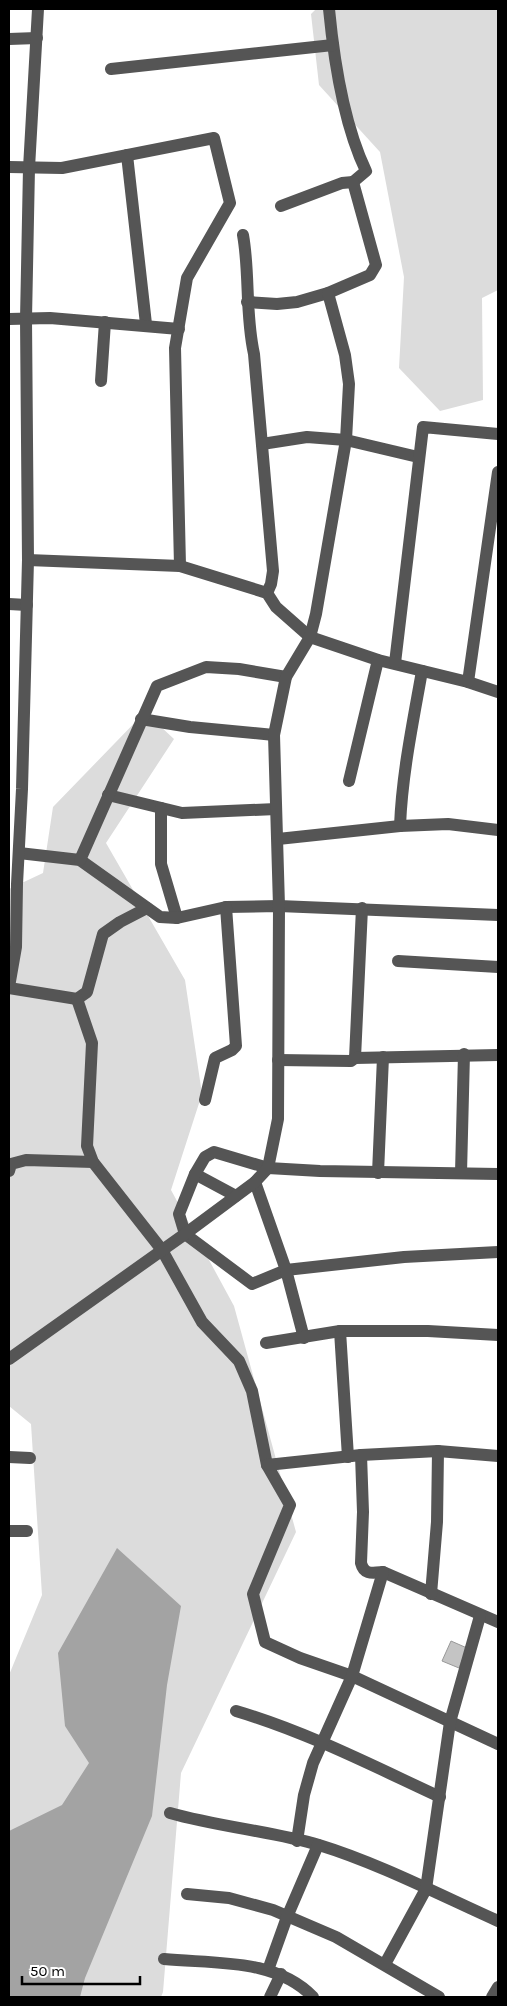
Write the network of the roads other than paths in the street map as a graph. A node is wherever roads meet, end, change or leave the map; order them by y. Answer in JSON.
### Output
{"nodes":[{"id":1,"x":38,"y":9,"type":"edge"},
{"id":2,"x":329,"y":9,"type":"edge"},
{"id":3,"x":37,"y":38,"type":"junction"},
{"id":4,"x":9,"y":39,"type":"edge"},
{"id":5,"x":333,"y":45,"type":"junction"},
{"id":6,"x":112,"y":69,"type":"dead end"},
{"id":7,"x":127,"y":154,"type":"junction"},
{"id":8,"x":9,"y":167,"type":"edge"},
{"id":9,"x":29,"y":168,"type":"junction"},
{"id":10,"x":353,"y":182,"type":"junction"},
{"id":11,"x":281,"y":206,"type":"dead end"},
{"id":12,"x":243,"y":235,"type":"dead end"},
{"id":13,"x":328,"y":292,"type":"junction"},
{"id":14,"x":247,"y":302,"type":"junction"},
{"id":15,"x":9,"y":319,"type":"edge"},
{"id":16,"x":26,"y":319,"type":"junction"},
{"id":17,"x":105,"y":322,"type":"junction"},
{"id":18,"x":146,"y":324,"type":"junction"},
{"id":19,"x":179,"y":329,"type":"junction"},
{"id":20,"x":100,"y":381,"type":"dead end"},
{"id":21,"x":498,"y":434,"type":"edge"},
{"id":22,"x":346,"y":440,"type":"junction"},
{"id":23,"x":262,"y":444,"type":"junction"},
{"id":24,"x":418,"y":457,"type":"junction"},
{"id":25,"x":498,"y":472,"type":"edge"},
{"id":26,"x":28,"y":560,"type":"junction"},
{"id":27,"x":180,"y":566,"type":"junction"},
{"id":28,"x":267,"y":594,"type":"junction"},
{"id":29,"x":9,"y":604,"type":"edge"},
{"id":30,"x":27,"y":605,"type":"junction"},
{"id":31,"x":310,"y":637,"type":"junction"},
{"id":32,"x":378,"y":660,"type":"junction"},
{"id":33,"x":396,"y":663,"type":"junction"},
{"id":34,"x":422,"y":671,"type":"junction"},
{"id":35,"x":286,"y":676,"type":"junction"},
{"id":36,"x":468,"y":682,"type":"junction"},
{"id":37,"x":498,"y":692,"type":"edge"},
{"id":38,"x":141,"y":719,"type":"junction"},
{"id":39,"x":274,"y":735,"type":"junction"},
{"id":40,"x":349,"y":781,"type":"dead end"},
{"id":41,"x":9,"y":790,"type":"edge"},
{"id":42,"x":22,"y":790,"type":"junction"},
{"id":43,"x":108,"y":795,"type":"junction"},
{"id":44,"x":161,"y":808,"type":"junction"},
{"id":45,"x":276,"y":809,"type":"junction"},
{"id":46,"x":400,"y":826,"type":"junction"},
{"id":47,"x":498,"y":830,"type":"edge"},
{"id":48,"x":278,"y":839,"type":"junction"},
{"id":49,"x":19,"y":853,"type":"junction"},
{"id":50,"x":80,"y":860,"type":"junction"},
{"id":51,"x":13,"y":884,"type":"edge"},
{"id":52,"x":279,"y":906,"type":"junction"},
{"id":53,"x":226,"y":907,"type":"junction"},
{"id":54,"x":147,"y":908,"type":"junction"},
{"id":55,"x":362,"y":908,"type":"junction"},
{"id":56,"x":498,"y":915,"type":"edge"},
{"id":57,"x":177,"y":918,"type":"junction"},
{"id":58,"x":398,"y":961,"type":"dead end"},
{"id":59,"x":498,"y":968,"type":"edge"},
{"id":60,"x":9,"y":987,"type":"edge"},
{"id":61,"x":77,"y":999,"type":"junction"},
{"id":62,"x":464,"y":1054,"type":"junction"},
{"id":63,"x":498,"y":1055,"type":"edge"},
{"id":64,"x":355,"y":1058,"type":"junction"},
{"id":65,"x":383,"y":1058,"type":"junction"},
{"id":66,"x":278,"y":1060,"type":"junction"},
{"id":67,"x":205,"y":1100,"type":"dead end"},
{"id":68,"x":93,"y":1162,"type":"junction"},
{"id":69,"x":268,"y":1168,"type":"junction"},
{"id":70,"x":9,"y":1171,"type":"edge"},
{"id":71,"x":378,"y":1173,"type":"junction"},
{"id":72,"x":461,"y":1173,"type":"junction"},
{"id":73,"x":195,"y":1174,"type":"junction"},
{"id":74,"x":498,"y":1174,"type":"edge"},
{"id":75,"x":255,"y":1182,"type":"junction"},
{"id":76,"x":236,"y":1196,"type":"junction"},
{"id":77,"x":185,"y":1234,"type":"junction"},
{"id":78,"x":162,"y":1250,"type":"junction"},
{"id":79,"x":498,"y":1252,"type":"edge"},
{"id":80,"x":286,"y":1270,"type":"junction"},
{"id":81,"x":340,"y":1331,"type":"junction"},
{"id":82,"x":498,"y":1335,"type":"edge"},
{"id":83,"x":304,"y":1338,"type":"junction"},
{"id":84,"x":266,"y":1344,"type":"dead end"},
{"id":85,"x":9,"y":1359,"type":"edge"},
{"id":86,"x":438,"y":1451,"type":"junction"},
{"id":87,"x":355,"y":1456,"type":"junction"},
{"id":88,"x":498,"y":1456,"type":"edge"},
{"id":89,"x":9,"y":1457,"type":"edge"},
{"id":90,"x":30,"y":1458,"type":"dead end"},
{"id":91,"x":267,"y":1465,"type":"junction"},
{"id":92,"x":27,"y":1531,"type":"dead end"},
{"id":93,"x":9,"y":1532,"type":"edge"},
{"id":94,"x":383,"y":1572,"type":"junction"},
{"id":95,"x":431,"y":1594,"type":"junction"},
{"id":96,"x":480,"y":1616,"type":"junction"},
{"id":97,"x":498,"y":1622,"type":"edge"},
{"id":98,"x":352,"y":1676,"type":"junction"},
{"id":99,"x":236,"y":1711,"type":"dead end"},
{"id":100,"x":450,"y":1722,"type":"junction"},
{"id":101,"x":323,"y":1742,"type":"junction"},
{"id":102,"x":498,"y":1744,"type":"edge"},
{"id":103,"x":440,"y":1797,"type":"junction"},
{"id":104,"x":170,"y":1813,"type":"dead end"},
{"id":105,"x":297,"y":1841,"type":"junction"},
{"id":106,"x":318,"y":1845,"type":"junction"},
{"id":107,"x":426,"y":1889,"type":"junction"},
{"id":108,"x":187,"y":1894,"type":"dead end"},
{"id":109,"x":287,"y":1917,"type":"junction"},
{"id":110,"x":498,"y":1921,"type":"edge"},
{"id":111,"x":164,"y":1959,"type":"dead end"},
{"id":112,"x":385,"y":1964,"type":"junction"},
{"id":113,"x":268,"y":1970,"type":"junction"},
{"id":114,"x":282,"y":1974,"type":"junction"},
{"id":115,"x":498,"y":1987,"type":"edge"},
{"id":116,"x":270,"y":1997,"type":"edge"},
{"id":117,"x":313,"y":1997,"type":"edge"},
{"id":118,"x":439,"y":1997,"type":"edge"},
{"id":119,"x":492,"y":1997,"type":"edge"}],
"edges":[{"from":1,"to":3,"type":"street"},
{"from":2,"to":5,"type":"street"},
{"from":3,"to":4,"type":"street"},
{"from":3,"to":9,"type":"street"},
{"from":5,"to":6,"type":"street"},
{"from":5,"to":10,"type":"street"},
{"from":7,"to":9,"type":"street"},
{"from":7,"to":18,"type":"street"},
{"from":7,"to":19,"type":"street"},
{"from":8,"to":9,"type":"street"},
{"from":9,"to":16,"type":"street"},
{"from":10,"to":11,"type":"street"},
{"from":10,"to":13,"type":"street"},
{"from":12,"to":14,"type":"street"},
{"from":13,"to":14,"type":"street"},
{"from":13,"to":22,"type":"street"},
{"from":14,"to":23,"type":"street"},
{"from":15,"to":16,"type":"street"},
{"from":16,"to":17,"type":"street"},
{"from":16,"to":26,"type":"street"},
{"from":17,"to":18,"type":"street"},
{"from":17,"to":20,"type":"street"},
{"from":18,"to":19,"type":"street"},
{"from":19,"to":27,"type":"street"},
{"from":21,"to":24,"type":"street"},
{"from":22,"to":23,"type":"street"},
{"from":22,"to":24,"type":"street"},
{"from":22,"to":31,"type":"street"},
{"from":23,"to":28,"type":"street"},
{"from":24,"to":33,"type":"street"},
{"from":25,"to":36,"type":"street"},
{"from":26,"to":27,"type":"street"},
{"from":26,"to":30,"type":"street"},
{"from":27,"to":28,"type":"street"},
{"from":28,"to":31,"type":"street"},
{"from":29,"to":30,"type":"street"},
{"from":30,"to":42,"type":"street"},
{"from":31,"to":32,"type":"street"},
{"from":31,"to":35,"type":"street"},
{"from":32,"to":33,"type":"street"},
{"from":32,"to":40,"type":"street"},
{"from":33,"to":34,"type":"street"},
{"from":34,"to":36,"type":"street"},
{"from":34,"to":46,"type":"street"},
{"from":35,"to":38,"type":"street"},
{"from":35,"to":39,"type":"street"},
{"from":36,"to":37,"type":"street"},
{"from":38,"to":39,"type":"street"},
{"from":38,"to":43,"type":"street"},
{"from":39,"to":45,"type":"street"},
{"from":41,"to":42,"type":"street"},
{"from":42,"to":49,"type":"street"},
{"from":43,"to":44,"type":"street"},
{"from":43,"to":50,"type":"street"},
{"from":44,"to":45,"type":"street"},
{"from":44,"to":57,"type":"street"},
{"from":45,"to":48,"type":"street"},
{"from":46,"to":47,"type":"street"},
{"from":46,"to":48,"type":"street"},
{"from":48,"to":52,"type":"street"},
{"from":49,"to":50,"type":"street"},
{"from":49,"to":51,"type":"street"},
{"from":50,"to":54,"type":"street"},
{"from":51,"to":60,"type":"street"},
{"from":52,"to":53,"type":"street"},
{"from":52,"to":55,"type":"street"},
{"from":52,"to":66,"type":"street"},
{"from":53,"to":57,"type":"street"},
{"from":53,"to":67,"type":"street"},
{"from":54,"to":57,"type":"street"},
{"from":54,"to":61,"type":"street"},
{"from":55,"to":56,"type":"street"},
{"from":55,"to":64,"type":"street"},
{"from":58,"to":59,"type":"street"},
{"from":60,"to":61,"type":"street"},
{"from":61,"to":68,"type":"street"},
{"from":62,"to":63,"type":"street"},
{"from":62,"to":65,"type":"street"},
{"from":62,"to":72,"type":"street"},
{"from":64,"to":65,"type":"street"},
{"from":64,"to":66,"type":"street"},
{"from":65,"to":71,"type":"street"},
{"from":66,"to":69,"type":"street"},
{"from":68,"to":70,"type":"street"},
{"from":68,"to":78,"type":"street"},
{"from":69,"to":71,"type":"street"},
{"from":69,"to":73,"type":"street"},
{"from":69,"to":75,"type":"street"},
{"from":71,"to":72,"type":"street"},
{"from":72,"to":74,"type":"street"},
{"from":73,"to":76,"type":"street"},
{"from":73,"to":77,"type":"street"},
{"from":75,"to":76,"type":"street"},
{"from":75,"to":80,"type":"street"},
{"from":76,"to":77,"type":"street"},
{"from":77,"to":78,"type":"street"},
{"from":77,"to":80,"type":"street"},
{"from":78,"to":85,"type":"street"},
{"from":78,"to":91,"type":"street"},
{"from":79,"to":80,"type":"street"},
{"from":80,"to":83,"type":"street"},
{"from":81,"to":82,"type":"street"},
{"from":81,"to":83,"type":"street"},
{"from":81,"to":87,"type":"street"},
{"from":83,"to":84,"type":"street"},
{"from":86,"to":87,"type":"street"},
{"from":86,"to":88,"type":"street"},
{"from":86,"to":95,"type":"street"},
{"from":87,"to":91,"type":"street"},
{"from":87,"to":94,"type":"street"},
{"from":89,"to":90,"type":"street"},
{"from":91,"to":98,"type":"street"},
{"from":92,"to":93,"type":"street"},
{"from":94,"to":95,"type":"street"},
{"from":94,"to":98,"type":"street"},
{"from":95,"to":96,"type":"street"},
{"from":96,"to":97,"type":"street"},
{"from":96,"to":100,"type":"street"},
{"from":98,"to":100,"type":"street"},
{"from":98,"to":101,"type":"street"},
{"from":99,"to":101,"type":"street"},
{"from":100,"to":102,"type":"street"},
{"from":100,"to":103,"type":"street"},
{"from":101,"to":103,"type":"street"},
{"from":101,"to":105,"type":"street"},
{"from":103,"to":107,"type":"street"},
{"from":104,"to":105,"type":"street"},
{"from":105,"to":106,"type":"street"},
{"from":106,"to":107,"type":"street"},
{"from":106,"to":109,"type":"street"},
{"from":107,"to":110,"type":"street"},
{"from":107,"to":112,"type":"street"},
{"from":108,"to":109,"type":"street"},
{"from":109,"to":112,"type":"street"},
{"from":109,"to":113,"type":"street"},
{"from":111,"to":113,"type":"street"},
{"from":112,"to":118,"type":"street"},
{"from":113,"to":114,"type":"street"},
{"from":114,"to":116,"type":"street"},
{"from":114,"to":117,"type":"street"},
{"from":115,"to":119,"type":"street"}]}
